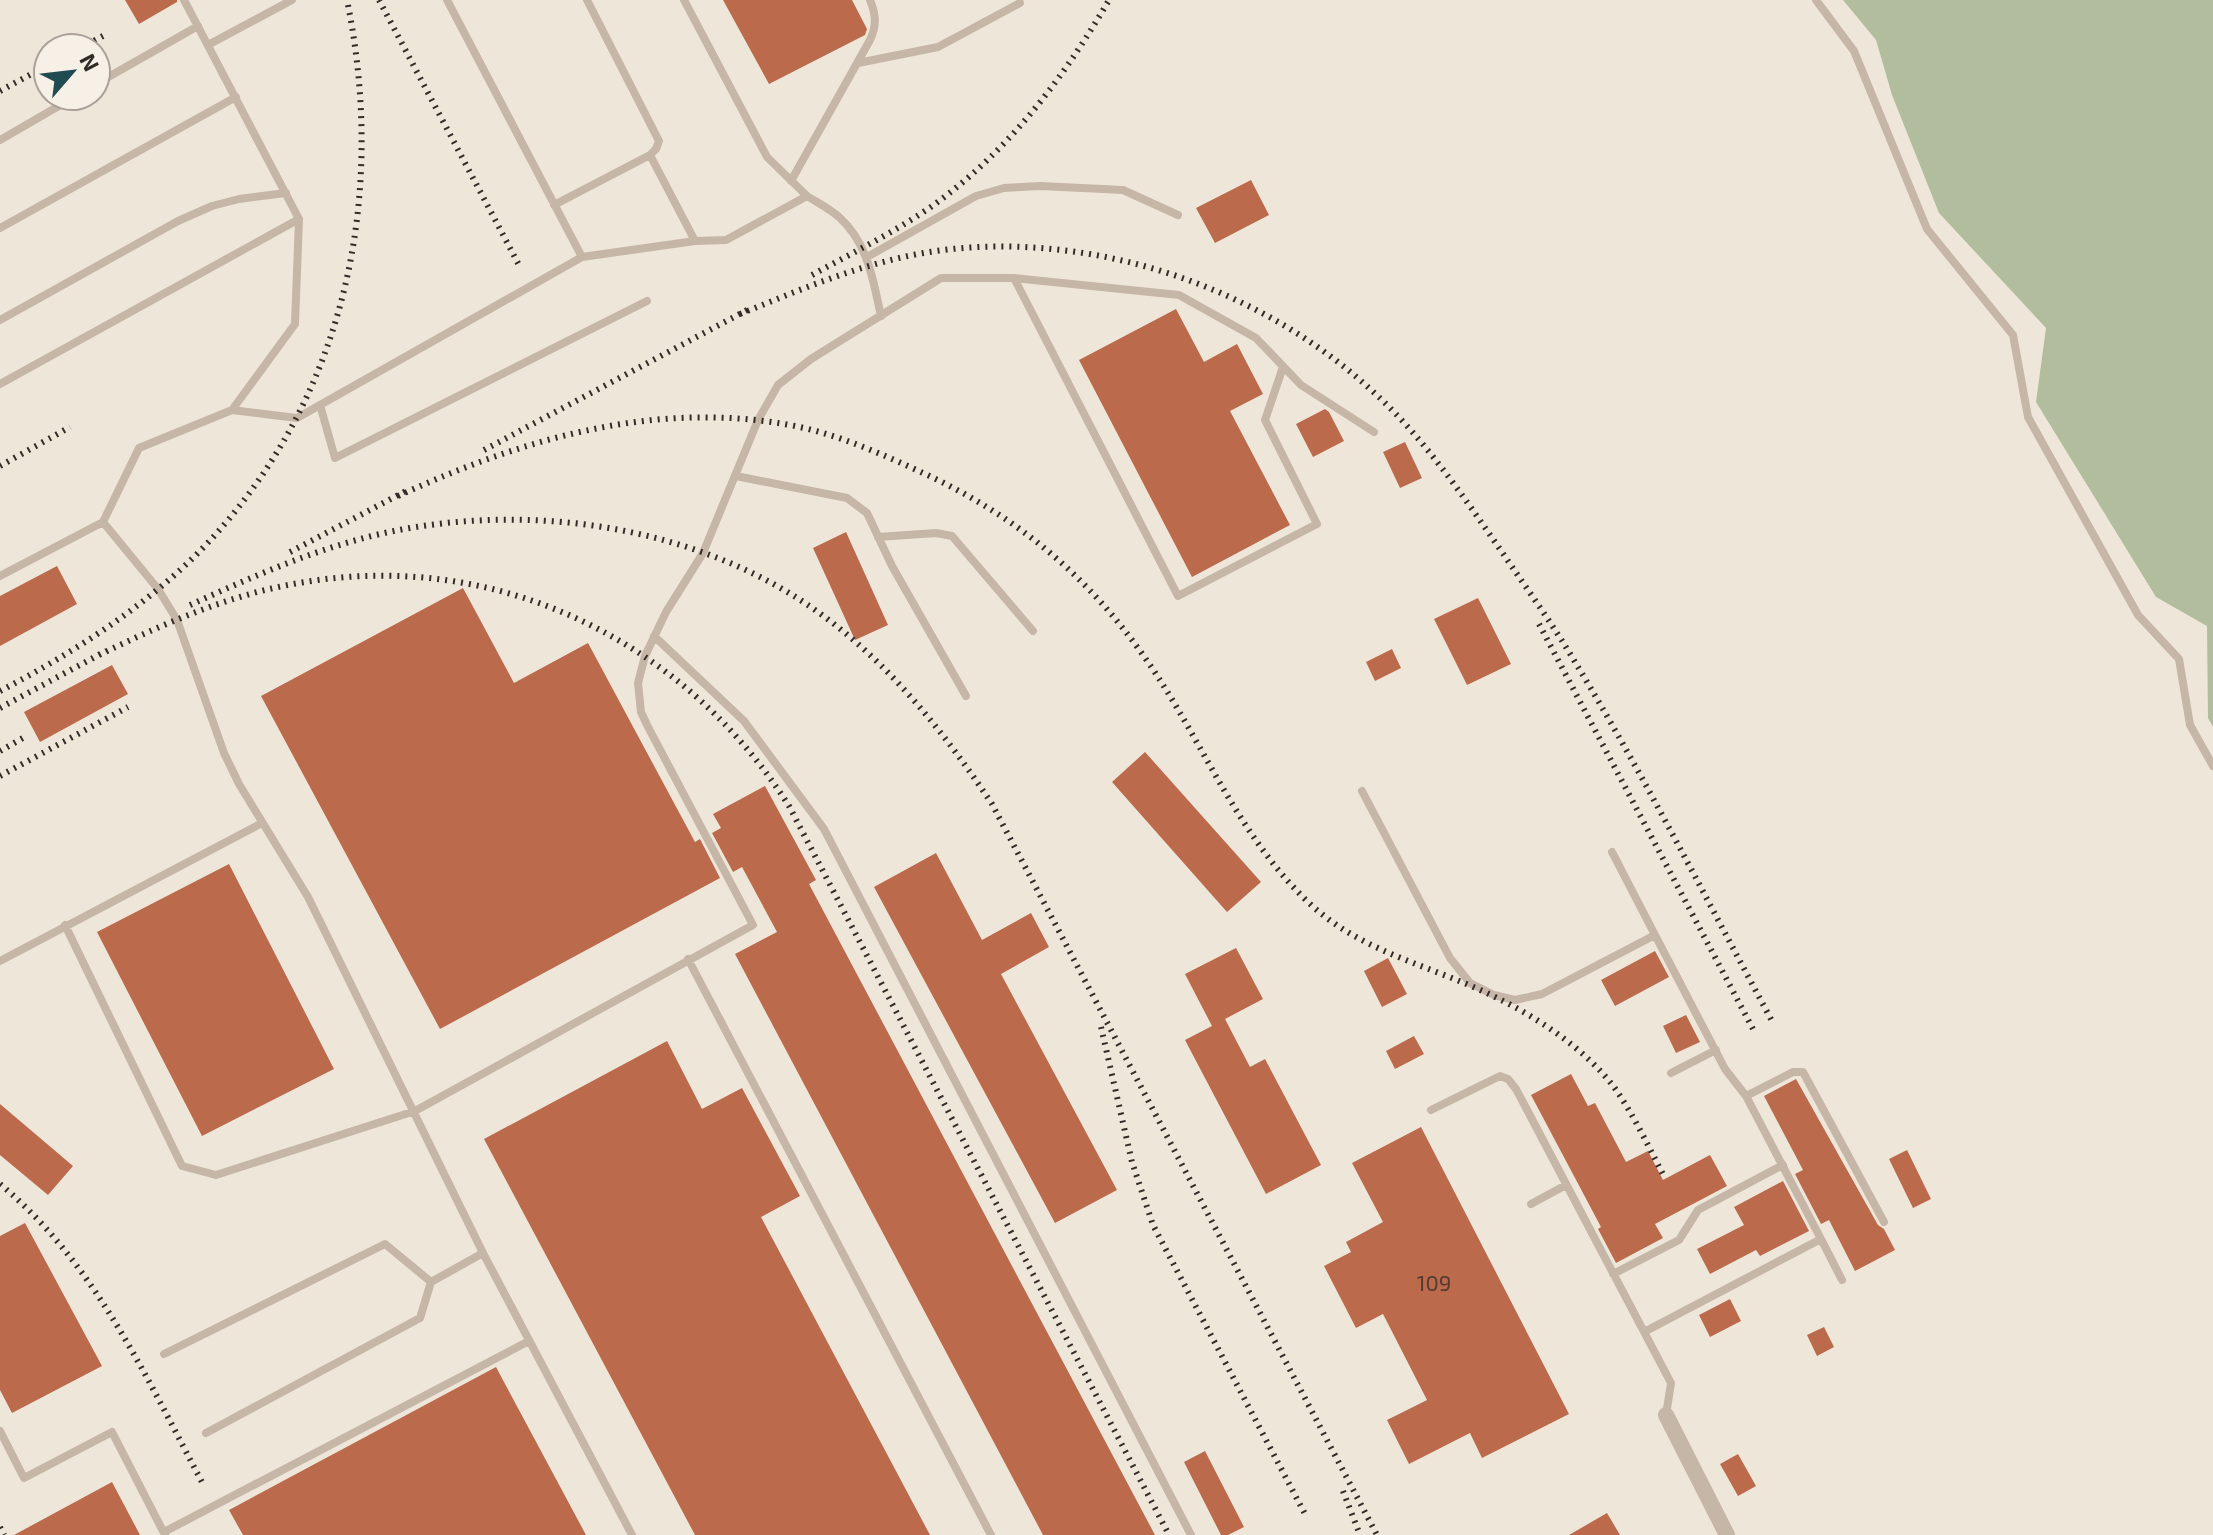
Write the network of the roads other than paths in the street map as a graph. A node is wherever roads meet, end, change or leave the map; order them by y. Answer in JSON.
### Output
{"nodes":[{"id":1,"x":184,"y":0,"type":"edge"},
{"id":2,"x":292,"y":0,"type":"edge"},
{"id":3,"x":447,"y":0,"type":"edge"},
{"id":4,"x":587,"y":0,"type":"edge"},
{"id":5,"x":684,"y":0,"type":"edge"},
{"id":6,"x":870,"y":0,"type":"edge"},
{"id":7,"x":1816,"y":0,"type":"edge"},
{"id":8,"x":1020,"y":3,"type":"dead end"},
{"id":9,"x":198,"y":26,"type":"junction"},
{"id":10,"x":208,"y":45,"type":"junction"},
{"id":11,"x":858,"y":63,"type":"junction"},
{"id":12,"x":112,"y":75,"type":"edge"},
{"id":13,"x":236,"y":97,"type":"junction"},
{"id":14,"x":48,"y":112,"type":"edge"},
{"id":15,"x":0,"y":140,"type":"edge"},
{"id":16,"x":650,"y":155,"type":"junction"},
{"id":17,"x":791,"y":181,"type":"junction"},
{"id":18,"x":286,"y":193,"type":"junction"},
{"id":19,"x":807,"y":196,"type":"junction"},
{"id":20,"x":554,"y":205,"type":"junction"},
{"id":21,"x":1178,"y":215,"type":"dead end"},
{"id":22,"x":299,"y":219,"type":"junction"},
{"id":23,"x":0,"y":228,"type":"edge"},
{"id":24,"x":695,"y":241,"type":"junction"},
{"id":25,"x":582,"y":257,"type":"junction"},
{"id":26,"x":867,"y":257,"type":"junction"},
{"id":27,"x":1014,"y":278,"type":"junction"},
{"id":28,"x":647,"y":301,"type":"dead end"},
{"id":29,"x":881,"y":316,"type":"junction"},
{"id":30,"x":0,"y":320,"type":"edge"},
{"id":31,"x":1283,"y":367,"type":"junction"},
{"id":32,"x":0,"y":384,"type":"edge"},
{"id":33,"x":320,"y":405,"type":"junction"},
{"id":34,"x":232,"y":410,"type":"junction"},
{"id":35,"x":1374,"y":432,"type":"dead end"},
{"id":36,"x":736,"y":476,"type":"junction"},
{"id":37,"x":103,"y":522,"type":"junction"},
{"id":38,"x":878,"y":537,"type":"junction"},
{"id":39,"x":0,"y":576,"type":"edge"},
{"id":40,"x":1033,"y":631,"type":"dead end"},
{"id":41,"x":654,"y":636,"type":"junction"},
{"id":42,"x":966,"y":696,"type":"dead end"},
{"id":43,"x":2213,"y":766,"type":"edge"},
{"id":44,"x":1362,"y":791,"type":"dead end"},
{"id":45,"x":262,"y":823,"type":"junction"},
{"id":46,"x":1612,"y":852,"type":"dead end"},
{"id":47,"x":65,"y":925,"type":"junction"},
{"id":48,"x":1655,"y":935,"type":"junction"},
{"id":49,"x":688,"y":959,"type":"junction"},
{"id":50,"x":0,"y":961,"type":"edge"},
{"id":51,"x":1716,"y":1050,"type":"junction"},
{"id":52,"x":1671,"y":1073,"type":"dead end"},
{"id":53,"x":1746,"y":1096,"type":"junction"},
{"id":54,"x":1431,"y":1110,"type":"dead end"},
{"id":55,"x":415,"y":1111,"type":"junction"},
{"id":56,"x":1783,"y":1165,"type":"junction"},
{"id":57,"x":1566,"y":1185,"type":"junction"},
{"id":58,"x":1531,"y":1204,"type":"dead end"},
{"id":59,"x":1884,"y":1222,"type":"dead end"},
{"id":60,"x":1821,"y":1239,"type":"junction"},
{"id":61,"x":483,"y":1253,"type":"junction"},
{"id":62,"x":1613,"y":1274,"type":"junction"},
{"id":63,"x":1842,"y":1280,"type":"dead end"},
{"id":64,"x":431,"y":1282,"type":"junction"},
{"id":65,"x":1644,"y":1332,"type":"junction"},
{"id":66,"x":529,"y":1341,"type":"junction"},
{"id":67,"x":164,"y":1354,"type":"dead end"},
{"id":68,"x":1666,"y":1415,"type":"joint"},
{"id":69,"x":0,"y":1431,"type":"edge"},
{"id":70,"x":206,"y":1433,"type":"dead end"},
{"id":71,"x":164,"y":1534,"type":"edge"},
{"id":72,"x":632,"y":1535,"type":"edge"},
{"id":73,"x":991,"y":1535,"type":"edge"},
{"id":74,"x":1191,"y":1535,"type":"edge"},
{"id":75,"x":1727,"y":1535,"type":"edge"}],
"edges":[{"from":1,"to":9,"type":"lane"},
{"from":2,"to":10,"type":"lane"},
{"from":3,"to":20,"type":"lane"},
{"from":4,"to":16,"type":"lane"},
{"from":5,"to":17,"type":"lane"},
{"from":6,"to":11,"type":"lane"},
{"from":7,"to":43,"type":"lane"},
{"from":8,"to":11,"type":"lane"},
{"from":9,"to":10,"type":"lane"},
{"from":9,"to":12,"type":"lane"},
{"from":10,"to":13,"type":"lane"},
{"from":11,"to":17,"type":"lane"},
{"from":13,"to":18,"type":"lane"},
{"from":13,"to":23,"type":"lane"},
{"from":14,"to":15,"type":"lane"},
{"from":16,"to":20,"type":"lane"},
{"from":16,"to":24,"type":"lane"},
{"from":17,"to":19,"type":"lane"},
{"from":18,"to":22,"type":"lane"},
{"from":18,"to":30,"type":"lane"},
{"from":19,"to":24,"type":"lane"},
{"from":19,"to":26,"type":"lane"},
{"from":20,"to":25,"type":"lane"},
{"from":21,"to":26,"type":"lane"},
{"from":22,"to":32,"type":"lane"},
{"from":22,"to":34,"type":"lane"},
{"from":24,"to":25,"type":"lane"},
{"from":25,"to":33,"type":"lane"},
{"from":26,"to":29,"type":"lane"},
{"from":27,"to":29,"type":"lane"},
{"from":27,"to":31,"type":"lane"},
{"from":27,"to":31,"type":"lane"},
{"from":28,"to":33,"type":"lane"},
{"from":29,"to":36,"type":"lane"},
{"from":31,"to":35,"type":"lane"},
{"from":33,"to":34,"type":"lane"},
{"from":34,"to":37,"type":"lane"},
{"from":36,"to":38,"type":"lane"},
{"from":36,"to":41,"type":"lane"},
{"from":37,"to":39,"type":"lane"},
{"from":37,"to":45,"type":"lane"},
{"from":38,"to":40,"type":"lane"},
{"from":38,"to":42,"type":"lane"},
{"from":41,"to":49,"type":"lane"},
{"from":41,"to":74,"type":"lane"},
{"from":44,"to":48,"type":"lane"},
{"from":45,"to":47,"type":"lane"},
{"from":45,"to":55,"type":"lane"},
{"from":46,"to":48,"type":"lane"},
{"from":47,"to":50,"type":"lane"},
{"from":47,"to":55,"type":"lane"},
{"from":48,"to":51,"type":"lane"},
{"from":49,"to":55,"type":"lane"},
{"from":49,"to":73,"type":"lane"},
{"from":51,"to":52,"type":"lane"},
{"from":51,"to":53,"type":"lane"},
{"from":53,"to":56,"type":"lane"},
{"from":53,"to":59,"type":"lane"},
{"from":54,"to":57,"type":"lane"},
{"from":55,"to":61,"type":"lane"},
{"from":56,"to":60,"type":"lane"},
{"from":56,"to":62,"type":"lane"},
{"from":57,"to":58,"type":"lane"},
{"from":57,"to":62,"type":"lane"},
{"from":60,"to":63,"type":"lane"},
{"from":60,"to":65,"type":"lane"},
{"from":61,"to":64,"type":"lane"},
{"from":61,"to":66,"type":"lane"},
{"from":62,"to":65,"type":"lane"},
{"from":64,"to":67,"type":"lane"},
{"from":64,"to":70,"type":"lane"},
{"from":65,"to":68,"type":"lane"},
{"from":66,"to":71,"type":"lane"},
{"from":66,"to":72,"type":"lane"},
{"from":68,"to":75,"type":"street"},
{"from":69,"to":71,"type":"lane"}]}
